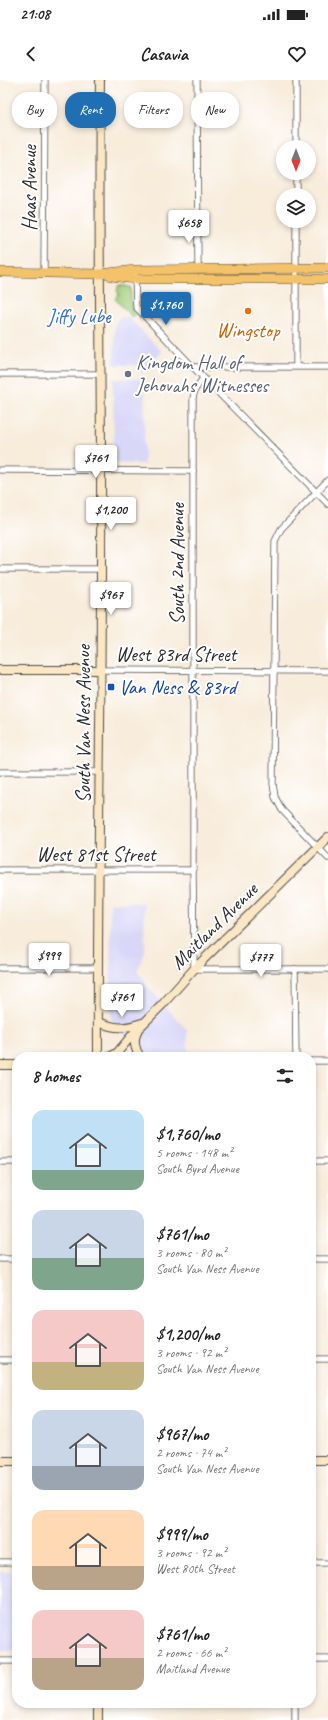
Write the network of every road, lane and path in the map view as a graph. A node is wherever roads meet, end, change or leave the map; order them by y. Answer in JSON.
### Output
{"nodes":[{"id":1,"x":45,"y":80,"type":"edge"},
{"id":2,"x":100,"y":80,"type":"edge"},
{"id":3,"x":196,"y":80,"type":"edge"},
{"id":4,"x":296,"y":80,"type":"edge"},
{"id":5,"x":296,"y":140,"type":"edge"},
{"id":6,"x":296,"y":228,"type":"edge"},
{"id":7,"x":296,"y":268,"type":"junction"},
{"id":8,"x":328,"y":268,"type":"edge"},
{"id":9,"x":198,"y":269,"type":"junction"},
{"id":10,"x":0,"y":272,"type":"edge"},
{"id":11,"x":44,"y":273,"type":"junction"},
{"id":12,"x":100,"y":274,"type":"junction"},
{"id":13,"x":135,"y":275,"type":"junction"},
{"id":14,"x":296,"y":279,"type":"junction"},
{"id":15,"x":328,"y":279,"type":"edge"},
{"id":16,"x":296,"y":366,"type":"junction"},
{"id":17,"x":193,"y":367,"type":"junction"},
{"id":18,"x":328,"y":367,"type":"edge"},
{"id":19,"x":0,"y":374,"type":"edge"},
{"id":20,"x":101,"y":374,"type":"junction"},
{"id":21,"x":204,"y":378,"type":"junction"},
{"id":22,"x":0,"y":470,"type":"edge"},
{"id":23,"x":101,"y":471,"type":"junction"},
{"id":24,"x":193,"y":471,"type":"junction"},
{"id":25,"x":328,"y":480,"type":"edge"},
{"id":26,"x":316,"y":492,"type":"junction"},
{"id":27,"x":328,"y":504,"type":"edge"},
{"id":28,"x":0,"y":569,"type":"edge"},
{"id":29,"x":101,"y":569,"type":"junction"},
{"id":30,"x":0,"y":670,"type":"edge"},
{"id":31,"x":100,"y":670,"type":"junction"},
{"id":32,"x":193,"y":671,"type":"junction"},
{"id":33,"x":273,"y":671,"type":"junction"},
{"id":34,"x":328,"y":671,"type":"edge"},
{"id":35,"x":0,"y":772,"type":"edge"},
{"id":36,"x":100,"y":772,"type":"junction"},
{"id":37,"x":328,"y":837,"type":"edge"},
{"id":38,"x":317,"y":847,"type":"junction"},
{"id":39,"x":328,"y":858,"type":"edge"},
{"id":40,"x":0,"y":870,"type":"edge"},
{"id":41,"x":98,"y":870,"type":"junction"},
{"id":42,"x":193,"y":870,"type":"junction"},
{"id":43,"x":0,"y":968,"type":"edge"},
{"id":44,"x":98,"y":968,"type":"junction"},
{"id":45,"x":194,"y":969,"type":"junction"},
{"id":46,"x":295,"y":969,"type":"junction"},
{"id":47,"x":328,"y":969,"type":"edge"},
{"id":48,"x":98,"y":1022,"type":"junction"},
{"id":49,"x":142,"y":1025,"type":"junction"},
{"id":50,"x":98,"y":1052,"type":"edge"},
{"id":51,"x":118,"y":1052,"type":"edge"},
{"id":52,"x":138,"y":1052,"type":"edge"},
{"id":53,"x":296,"y":1052,"type":"edge"},
{"id":54,"x":328,"y":1061,"type":"edge"},
{"id":55,"x":316,"y":1062,"type":"edge"},
{"id":56,"x":0,"y":1065,"type":"edge"},
{"id":57,"x":12,"y":1065,"type":"edge"},
{"id":58,"x":316,"y":1161,"type":"edge"},
{"id":59,"x":328,"y":1161,"type":"edge"},
{"id":60,"x":0,"y":1162,"type":"edge"},
{"id":61,"x":12,"y":1162,"type":"edge"},
{"id":62,"x":0,"y":1259,"type":"edge"},
{"id":63,"x":12,"y":1259,"type":"edge"},
{"id":64,"x":316,"y":1259,"type":"edge"},
{"id":65,"x":328,"y":1259,"type":"edge"},
{"id":66,"x":328,"y":1358,"type":"edge"},
{"id":67,"x":316,"y":1359,"type":"edge"},
{"id":68,"x":0,"y":1360,"type":"edge"},
{"id":69,"x":12,"y":1360,"type":"edge"},
{"id":70,"x":316,"y":1460,"type":"edge"},
{"id":71,"x":328,"y":1460,"type":"edge"},
{"id":72,"x":0,"y":1461,"type":"edge"},
{"id":73,"x":12,"y":1461,"type":"edge"},
{"id":74,"x":0,"y":1562,"type":"edge"},
{"id":75,"x":12,"y":1562,"type":"edge"},
{"id":76,"x":316,"y":1563,"type":"edge"},
{"id":77,"x":328,"y":1563,"type":"edge"},
{"id":78,"x":316,"y":1659,"type":"edge"},
{"id":79,"x":328,"y":1659,"type":"edge"},
{"id":80,"x":0,"y":1661,"type":"edge"},
{"id":81,"x":12,"y":1661,"type":"edge"},
{"id":82,"x":98,"y":1708,"type":"edge"},
{"id":83,"x":294,"y":1708,"type":"edge"},
{"id":84,"x":98,"y":1720,"type":"edge"},
{"id":85,"x":294,"y":1720,"type":"edge"}],
"edges":[{"from":1,"to":11,"type":"street","name":"Haas Avenue"},
{"from":2,"to":12,"type":"street","name":"South Van Ness Avenue"},
{"from":3,"to":9,"type":"street"},
{"from":4,"to":5,"type":"street"},
{"from":6,"to":7,"type":"street"},
{"from":7,"to":8,"type":"main road"},
{"from":7,"to":9,"type":"main road"},
{"from":7,"to":14,"type":"street"},
{"from":9,"to":13,"type":"main road"},
{"from":10,"to":11,"type":"main road"},
{"from":11,"to":12,"type":"main road"},
{"from":12,"to":13,"type":"main road"},
{"from":12,"to":20,"type":"street","name":"South Van Ness Avenue"},
{"from":13,"to":14,"type":"main road"},
{"from":13,"to":17,"type":"street"},
{"from":14,"to":15,"type":"main road"},
{"from":14,"to":16,"type":"street"},
{"from":16,"to":17,"type":"street"},
{"from":16,"to":18,"type":"street"},
{"from":17,"to":21,"type":"street"},
{"from":19,"to":20,"type":"street"},
{"from":20,"to":23,"type":"street","name":"South Van Ness Avenue"},
{"from":21,"to":24,"type":"street","name":"South 2nd Avenue"},
{"from":21,"to":26,"type":"street"},
{"from":22,"to":23,"type":"street"},
{"from":23,"to":24,"type":"street"},
{"from":23,"to":29,"type":"street","name":"South Van Ness Avenue"},
{"from":24,"to":32,"type":"street","name":"South 2nd Avenue"},
{"from":25,"to":26,"type":"street"},
{"from":26,"to":27,"type":"street"},
{"from":26,"to":33,"type":"street"},
{"from":28,"to":29,"type":"street"},
{"from":29,"to":31,"type":"street","name":"South Van Ness Avenue"},
{"from":30,"to":31,"type":"street","name":"West 83rd Street"},
{"from":31,"to":32,"type":"street","name":"West 83rd Street"},
{"from":31,"to":36,"type":"street","name":"South Van Ness Avenue"},
{"from":32,"to":33,"type":"street","name":"West 83rd Street"},
{"from":32,"to":42,"type":"street","name":"South 2nd Avenue"},
{"from":33,"to":34,"type":"street","name":"West 83rd Street"},
{"from":33,"to":38,"type":"street"},
{"from":35,"to":36,"type":"street"},
{"from":36,"to":41,"type":"street","name":"South Van Ness Avenue"},
{"from":37,"to":38,"type":"street","name":"Maitland Avenue"},
{"from":38,"to":39,"type":"street"},
{"from":38,"to":45,"type":"street","name":"Maitland Avenue"},
{"from":40,"to":41,"type":"street","name":"West 81st Street"},
{"from":41,"to":42,"type":"street","name":"West 81st Street"},
{"from":41,"to":44,"type":"street","name":"South Van Ness Avenue"},
{"from":42,"to":45,"type":"street","name":"South 2nd Avenue"},
{"from":43,"to":44,"type":"street"},
{"from":44,"to":48,"type":"street","name":"South Van Ness Avenue"},
{"from":45,"to":46,"type":"street"},
{"from":45,"to":49,"type":"street","name":"Maitland Avenue"},
{"from":46,"to":47,"type":"street"},
{"from":46,"to":53,"type":"street"},
{"from":48,"to":49,"type":"street"},
{"from":48,"to":50,"type":"street","name":"South Van Ness Avenue"},
{"from":49,"to":51,"type":"street","name":"Maitland Avenue"},
{"from":49,"to":52,"type":"street"},
{"from":54,"to":55,"type":"street"},
{"from":56,"to":57,"type":"street"},
{"from":58,"to":59,"type":"street"},
{"from":60,"to":61,"type":"street"},
{"from":62,"to":63,"type":"street"},
{"from":64,"to":65,"type":"street"},
{"from":66,"to":67,"type":"street"},
{"from":68,"to":69,"type":"street"},
{"from":70,"to":71,"type":"street"},
{"from":72,"to":73,"type":"street"},
{"from":74,"to":75,"type":"street"},
{"from":76,"to":77,"type":"street"},
{"from":78,"to":79,"type":"street"},
{"from":80,"to":81,"type":"street"},
{"from":82,"to":84,"type":"street"},
{"from":83,"to":85,"type":"street"}]}
